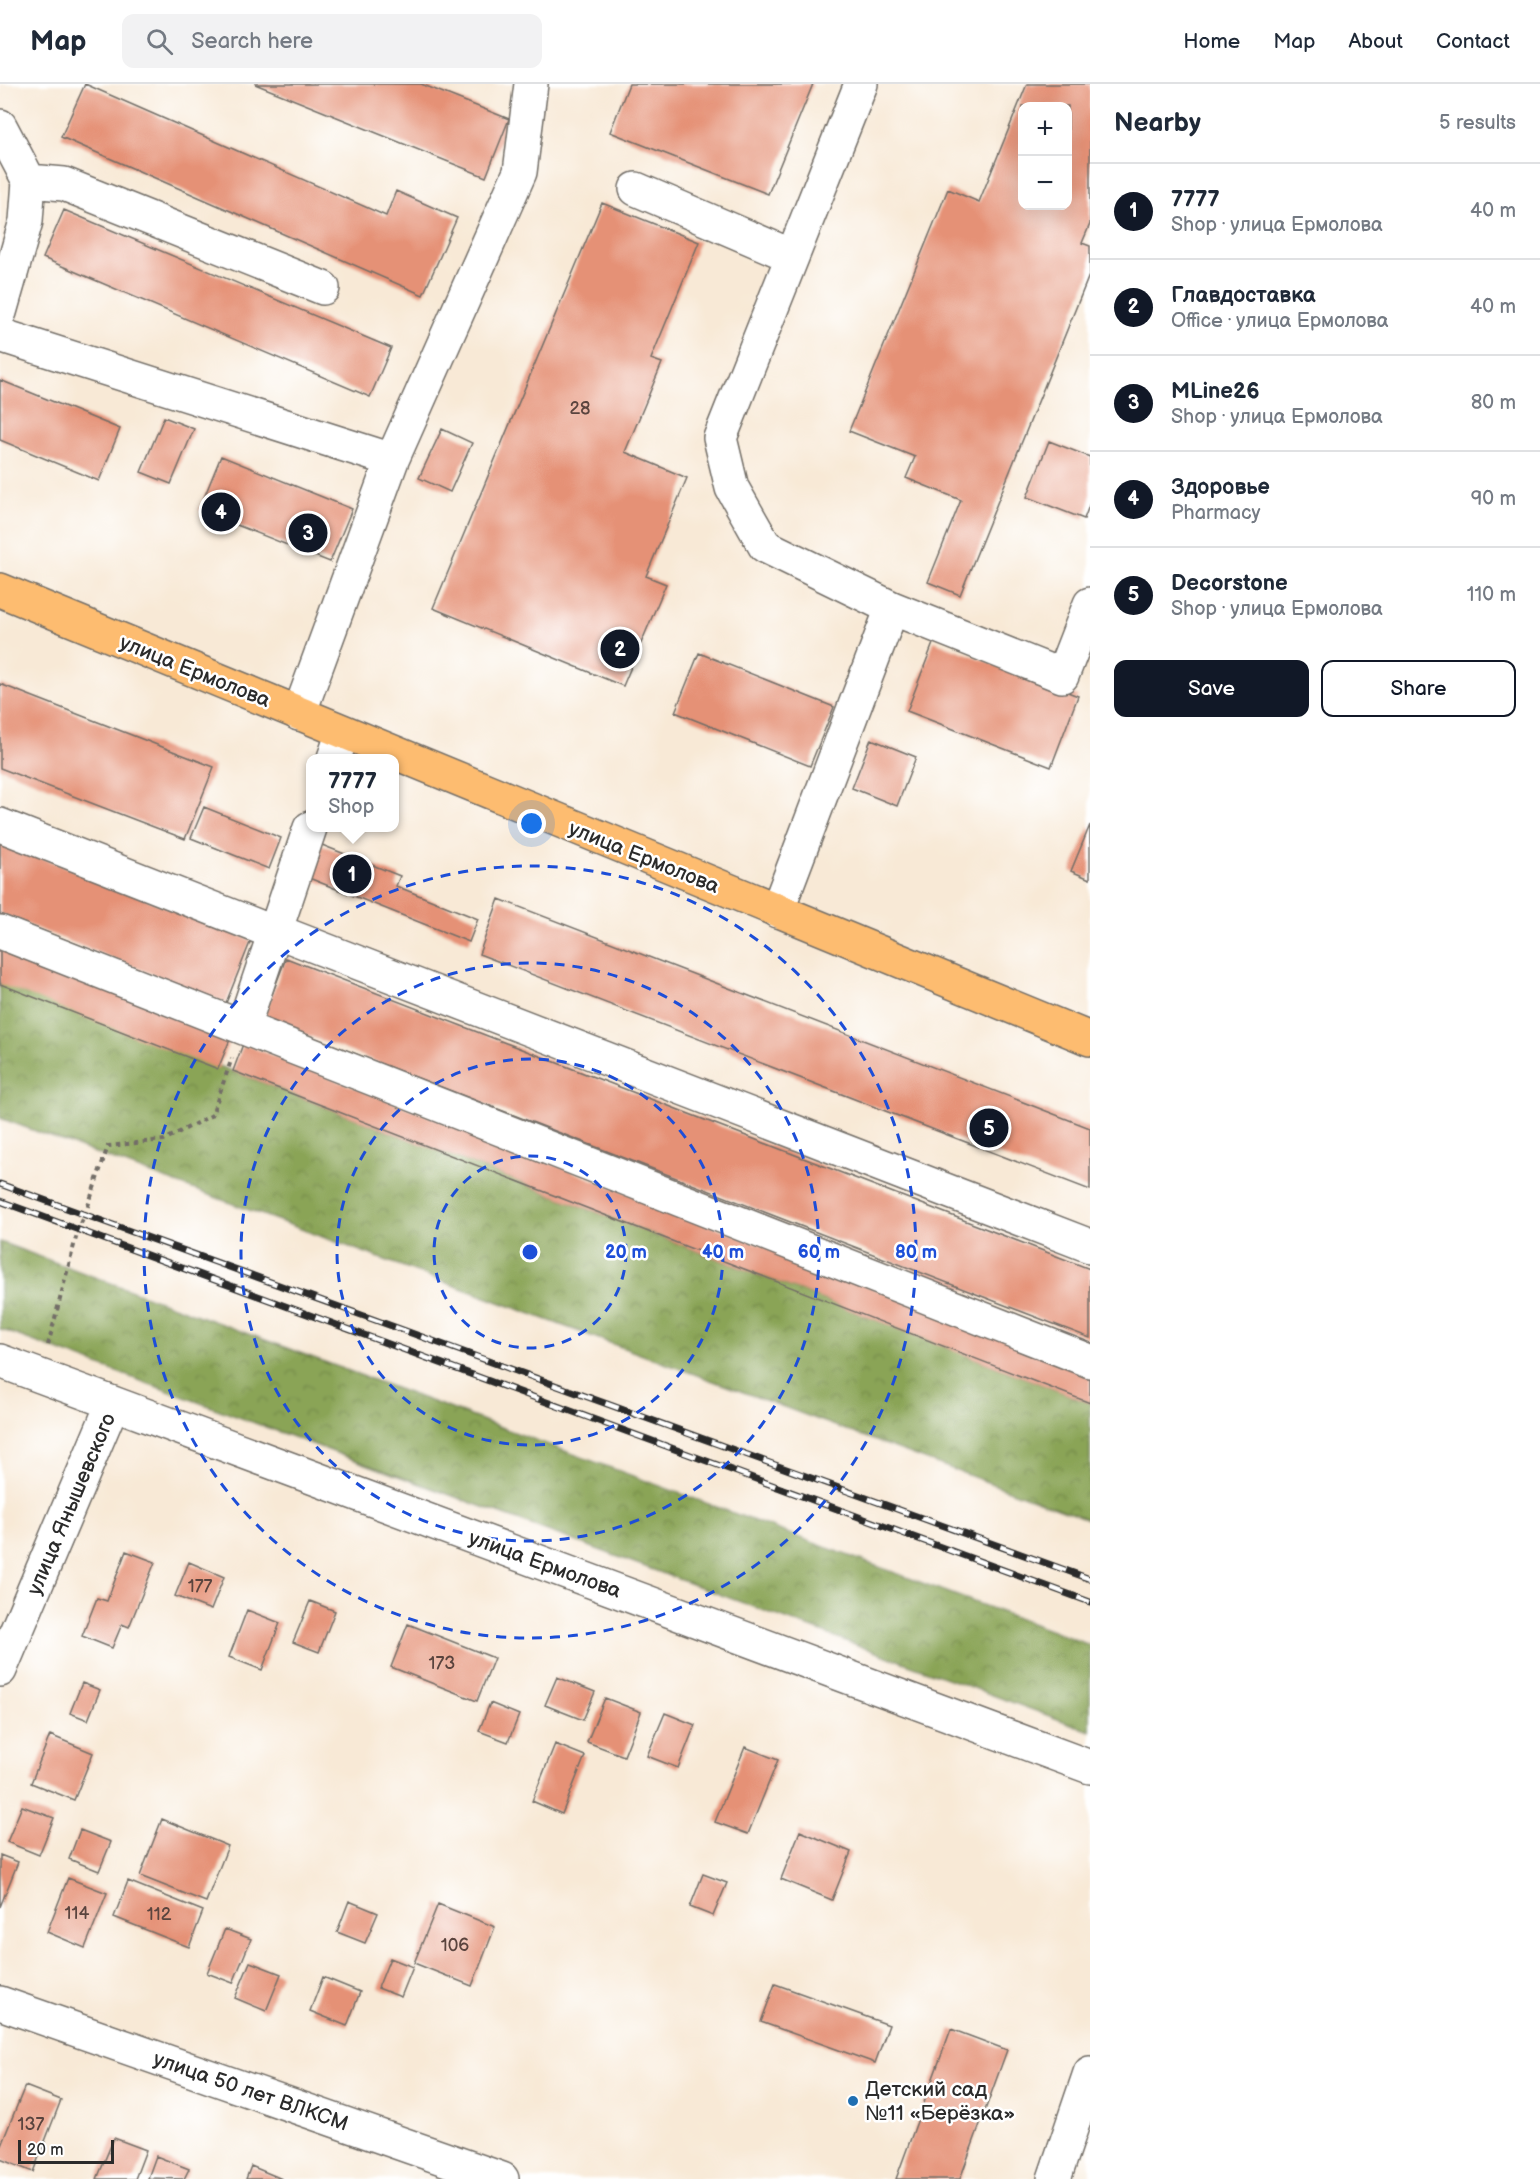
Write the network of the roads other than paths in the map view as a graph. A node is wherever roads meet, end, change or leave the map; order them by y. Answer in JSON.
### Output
{"nodes":[{"id":1,"x":861,"y":84,"type":"edge"},
{"id":2,"x":529,"y":85,"type":"edge"},
{"id":3,"x":0,"y":126,"type":"edge"},
{"id":4,"x":29,"y":181,"type":"junction"},
{"id":5,"x":636,"y":189,"type":"dead end"},
{"id":6,"x":792,"y":256,"type":"junction"},
{"id":7,"x":323,"y":288,"type":"dead end"},
{"id":8,"x":0,"y":312,"type":"edge"},
{"id":9,"x":0,"y":335,"type":"edge"},
{"id":10,"x":392,"y":460,"type":"junction"},
{"id":11,"x":0,"y":590,"type":"edge"},
{"id":12,"x":1090,"y":604,"type":"edge"},
{"id":13,"x":892,"y":608,"type":"junction"},
{"id":14,"x":299,"y":714,"type":"junction"},
{"id":15,"x":338,"y":745,"type":"edge"},
{"id":16,"x":362,"y":754,"type":"edge"},
{"id":17,"x":399,"y":768,"type":"edge"},
{"id":18,"x":0,"y":825,"type":"edge"},
{"id":19,"x":309,"y":832,"type":"edge"},
{"id":20,"x":777,"y":911,"type":"junction"},
{"id":21,"x":0,"y":932,"type":"edge"},
{"id":22,"x":275,"y":933,"type":"junction"},
{"id":23,"x":243,"y":1028,"type":"junction"},
{"id":24,"x":1090,"y":1039,"type":"edge"},
{"id":25,"x":1090,"y":1246,"type":"edge"},
{"id":26,"x":0,"y":1361,"type":"edge"},
{"id":27,"x":1090,"y":1361,"type":"edge"},
{"id":28,"x":113,"y":1403,"type":"junction"},
{"id":29,"x":0,"y":1670,"type":"edge"},
{"id":30,"x":1090,"y":1767,"type":"edge"},
{"id":31,"x":0,"y":2003,"type":"edge"},
{"id":32,"x":1090,"y":2073,"type":"edge"},
{"id":33,"x":502,"y":2179,"type":"edge"},
{"id":34,"x":1054,"y":2179,"type":"edge"}],
"edges":[{"from":1,"to":6,"type":"street"},
{"from":2,"to":10,"type":"street"},
{"from":3,"to":4,"type":"street"},
{"from":4,"to":7,"type":"street"},
{"from":4,"to":8,"type":"street"},
{"from":5,"to":6,"type":"street"},
{"from":6,"to":13,"type":"street"},
{"from":9,"to":10,"type":"street"},
{"from":10,"to":14,"type":"street"},
{"from":11,"to":14,"type":"main road","name":"улица Ермолова"},
{"from":12,"to":13,"type":"street"},
{"from":13,"to":20,"type":"street"},
{"from":14,"to":15,"type":"main road","name":"улица Ермолова"},
{"from":15,"to":16,"type":"main road","name":"улица Ермолова"},
{"from":17,"to":20,"type":"main road","name":"улица Ермолова"},
{"from":18,"to":22,"type":"street"},
{"from":19,"to":22,"type":"street"},
{"from":20,"to":24,"type":"main road","name":"улица Ермолова"},
{"from":21,"to":23,"type":"street"},
{"from":22,"to":23,"type":"street"},
{"from":22,"to":25,"type":"street"},
{"from":23,"to":27,"type":"street"},
{"from":26,"to":28,"type":"street","name":"улица Ермолова"},
{"from":28,"to":29,"type":"street","name":"улица Янышевского"},
{"from":28,"to":30,"type":"street","name":"улица Ермолова"},
{"from":31,"to":33,"type":"street","name":"улица 50 лет ВЛКСМ"},
{"from":32,"to":34,"type":"street"}]}
